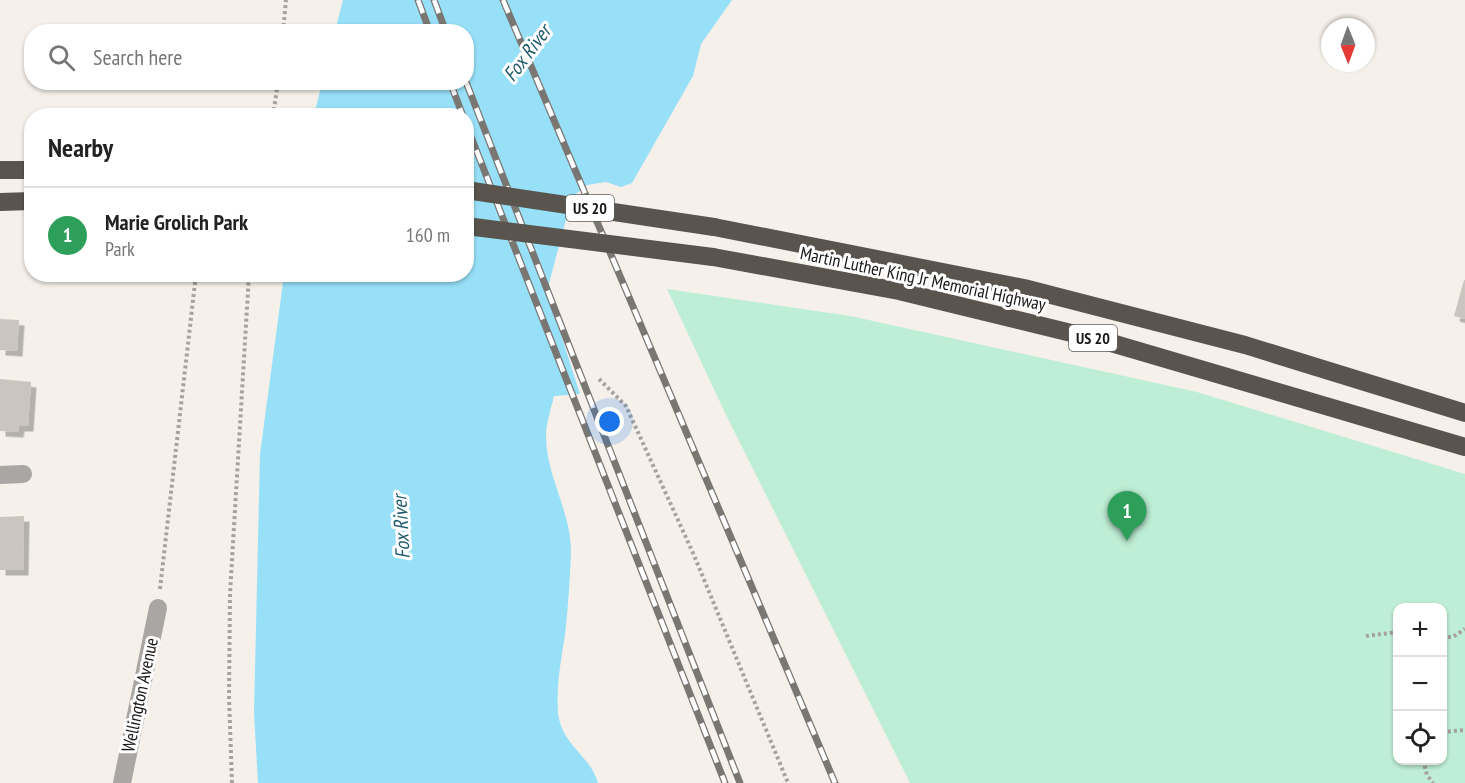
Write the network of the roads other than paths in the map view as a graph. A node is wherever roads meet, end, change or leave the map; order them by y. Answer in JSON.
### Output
{"nodes":[{"id":1,"x":0,"y":170,"type":"edge"},
{"id":2,"x":24,"y":170,"type":"edge"},
{"id":3,"x":474,"y":191,"type":"edge"},
{"id":4,"x":24,"y":201,"type":"edge"},
{"id":5,"x":0,"y":202,"type":"edge"},
{"id":6,"x":474,"y":227,"type":"edge"},
{"id":7,"x":1465,"y":413,"type":"edge"},
{"id":8,"x":1465,"y":447,"type":"edge"},
{"id":9,"x":23,"y":474,"type":"dead end"},
{"id":10,"x":0,"y":475,"type":"edge"},
{"id":11,"x":158,"y":608,"type":"road end"},
{"id":12,"x":122,"y":783,"type":"edge"}],
"edges":[{"from":1,"to":2,"type":"highway"},
{"from":3,"to":7,"type":"highway","name":"Martin Luther King Jr Memorial Highway","number":"US 20","bridge":true},
{"from":4,"to":5,"type":"highway"},
{"from":6,"to":8,"type":"highway","name":"Martin Luther King Jr Memorial Highway","number":"US 20","bridge":true},
{"from":9,"to":10,"type":"street"},
{"from":11,"to":12,"type":"street","name":"Wellington Avenue"}]}
